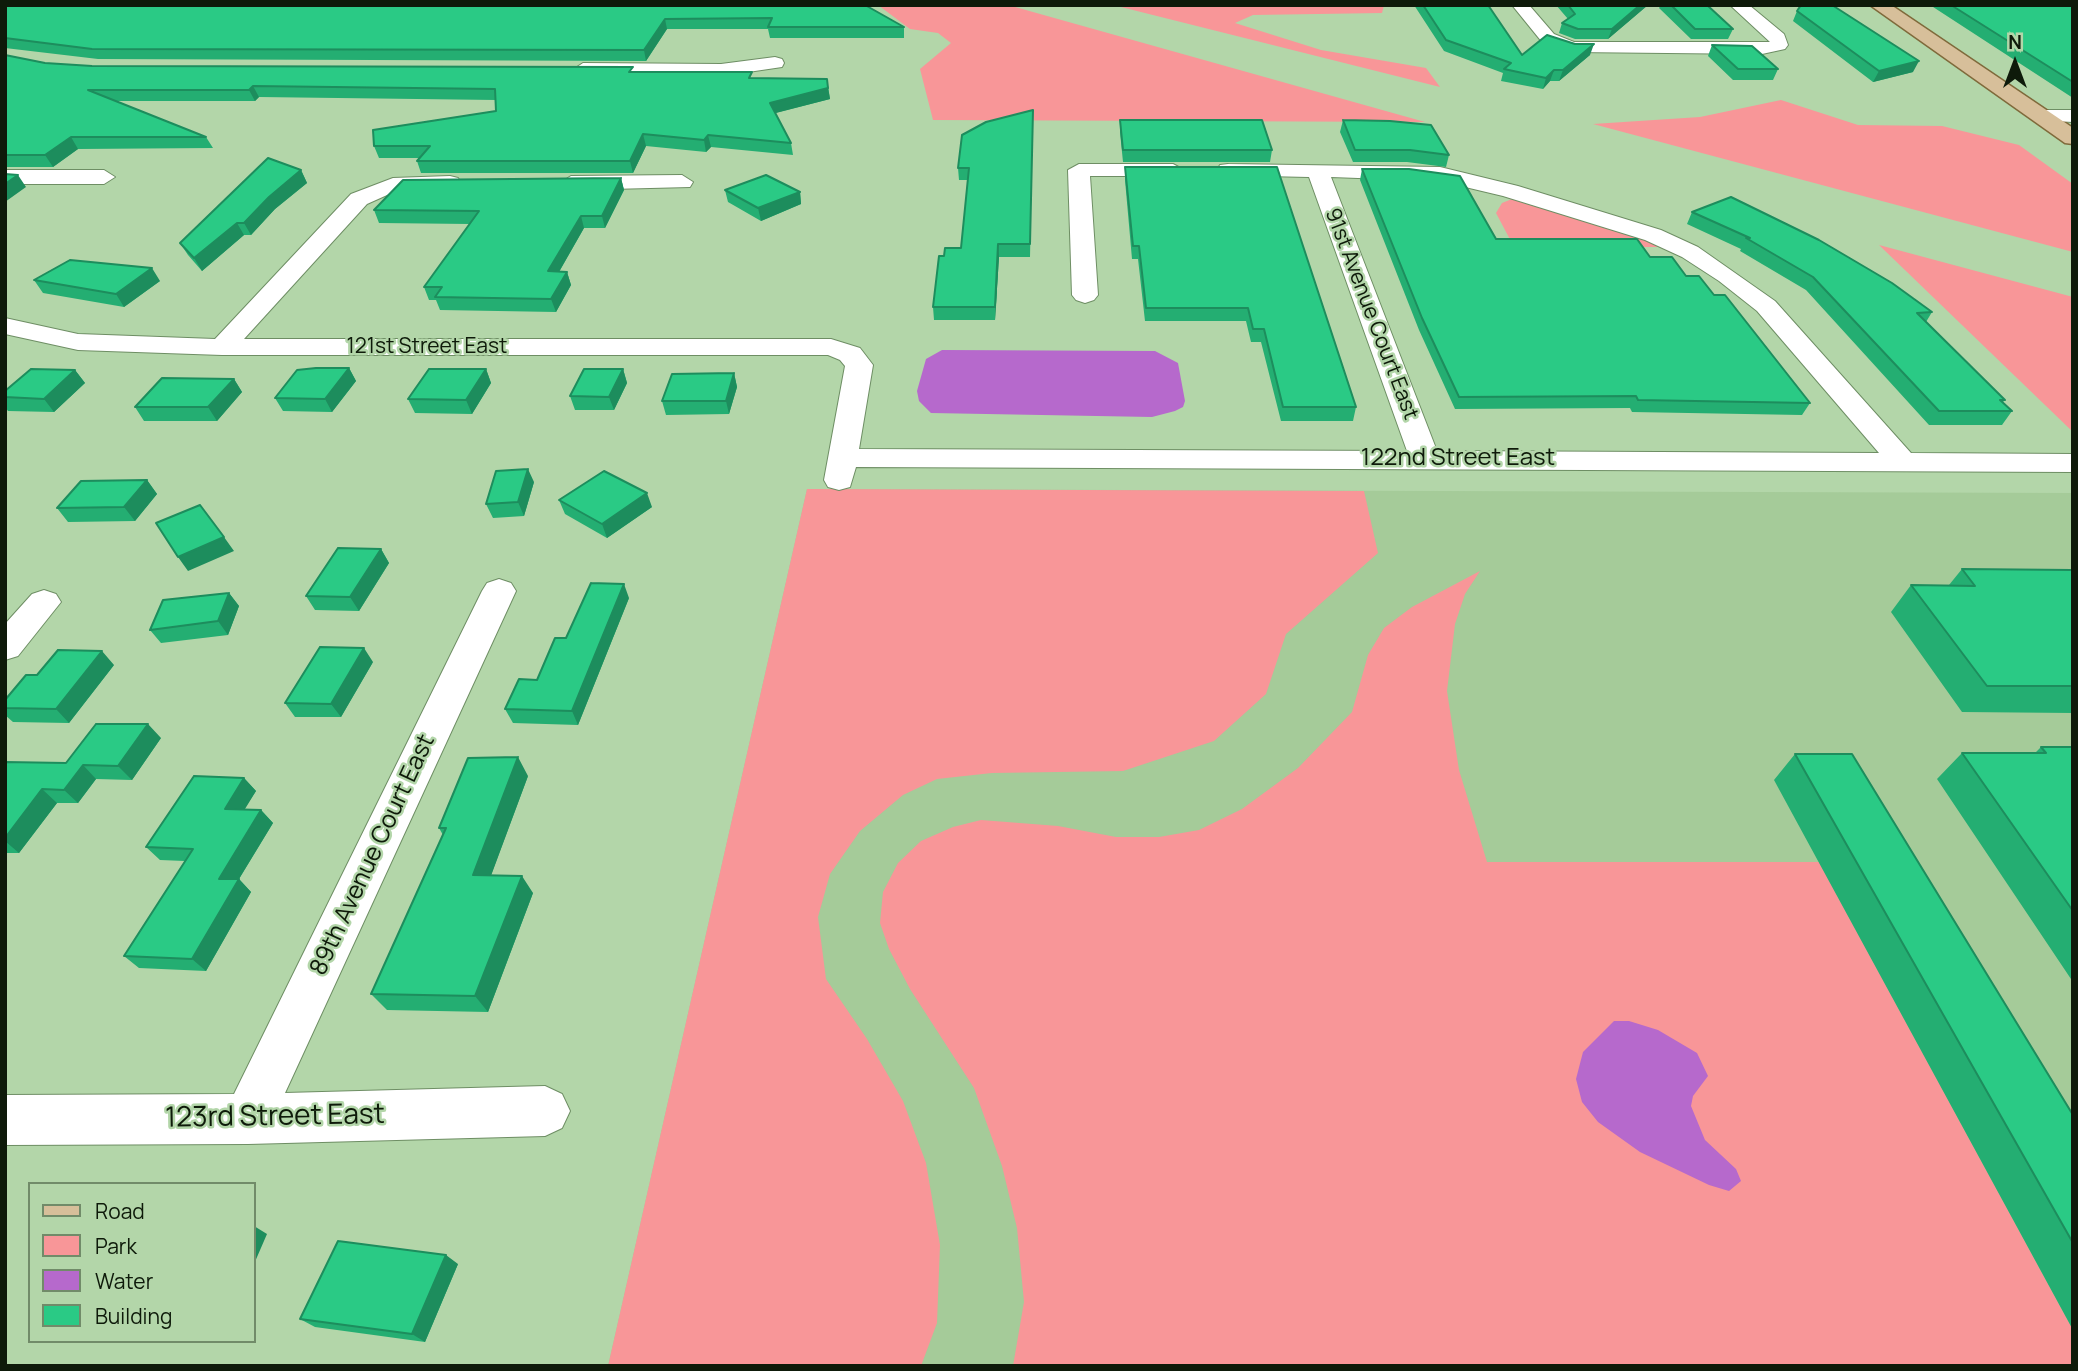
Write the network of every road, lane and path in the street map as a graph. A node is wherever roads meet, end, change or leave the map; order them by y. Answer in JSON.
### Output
{"nodes":[{"id":1,"x":1521,"y":5,"type":"edge"},
{"id":2,"x":1738,"y":5,"type":"edge"},
{"id":3,"x":1879,"y":5,"type":"edge"},
{"id":4,"x":1548,"y":37,"type":"joint"},
{"id":5,"x":775,"y":63,"type":"dead end"},
{"id":6,"x":563,"y":69,"type":"edge"},
{"id":7,"x":2042,"y":116,"type":"junction"},
{"id":8,"x":2073,"y":116,"type":"edge"},
{"id":9,"x":2073,"y":138,"type":"edge"},
{"id":10,"x":1317,"y":170,"type":"junction"},
{"id":11,"x":5,"y":177,"type":"edge"},
{"id":12,"x":104,"y":177,"type":"dead end"},
{"id":13,"x":682,"y":182,"type":"dead end"},
{"id":14,"x":477,"y":183,"type":"edge"},
{"id":15,"x":545,"y":183,"type":"edge"},
{"id":16,"x":1085,"y":295,"type":"dead end"},
{"id":17,"x":5,"y":326,"type":"edge"},
{"id":18,"x":222,"y":348,"type":"junction"},
{"id":19,"x":1425,"y":458,"type":"junction"},
{"id":20,"x":1902,"y":461,"type":"junction"},
{"id":21,"x":2073,"y":463,"type":"edge"},
{"id":22,"x":841,"y":470,"type":"joint"},
{"id":23,"x":499,"y":591,"type":"dead end"},
{"id":24,"x":44,"y":602,"type":"dead end"},
{"id":25,"x":5,"y":647,"type":"edge"},
{"id":26,"x":545,"y":1111,"type":"dead end"},
{"id":27,"x":248,"y":1119,"type":"junction"},
{"id":28,"x":5,"y":1120,"type":"edge"}],
"edges":[{"from":1,"to":4,"type":"street"},
{"from":2,"to":4,"type":"street"},
{"from":3,"to":7,"type":"main road"},
{"from":5,"to":6,"type":"street"},
{"from":7,"to":8,"type":"street"},
{"from":7,"to":9,"type":"main road"},
{"from":10,"to":16,"type":"street"},
{"from":10,"to":19,"type":"street","name":"91st Avenue Court East"},
{"from":10,"to":20,"type":"street"},
{"from":11,"to":12,"type":"street"},
{"from":13,"to":15,"type":"street"},
{"from":14,"to":18,"type":"street"},
{"from":17,"to":18,"type":"street","name":"121st Street East"},
{"from":18,"to":22,"type":"street","name":"121st Street East"},
{"from":19,"to":20,"type":"street","name":"122nd Street East"},
{"from":19,"to":22,"type":"street","name":"122nd Street East"},
{"from":20,"to":21,"type":"street","name":"122nd Street East"},
{"from":23,"to":27,"type":"street","name":"89th Avenue Court East"},
{"from":24,"to":25,"type":"street"},
{"from":26,"to":27,"type":"street","name":"123rd Street East"},
{"from":27,"to":28,"type":"street","name":"123rd Street East"}]}
